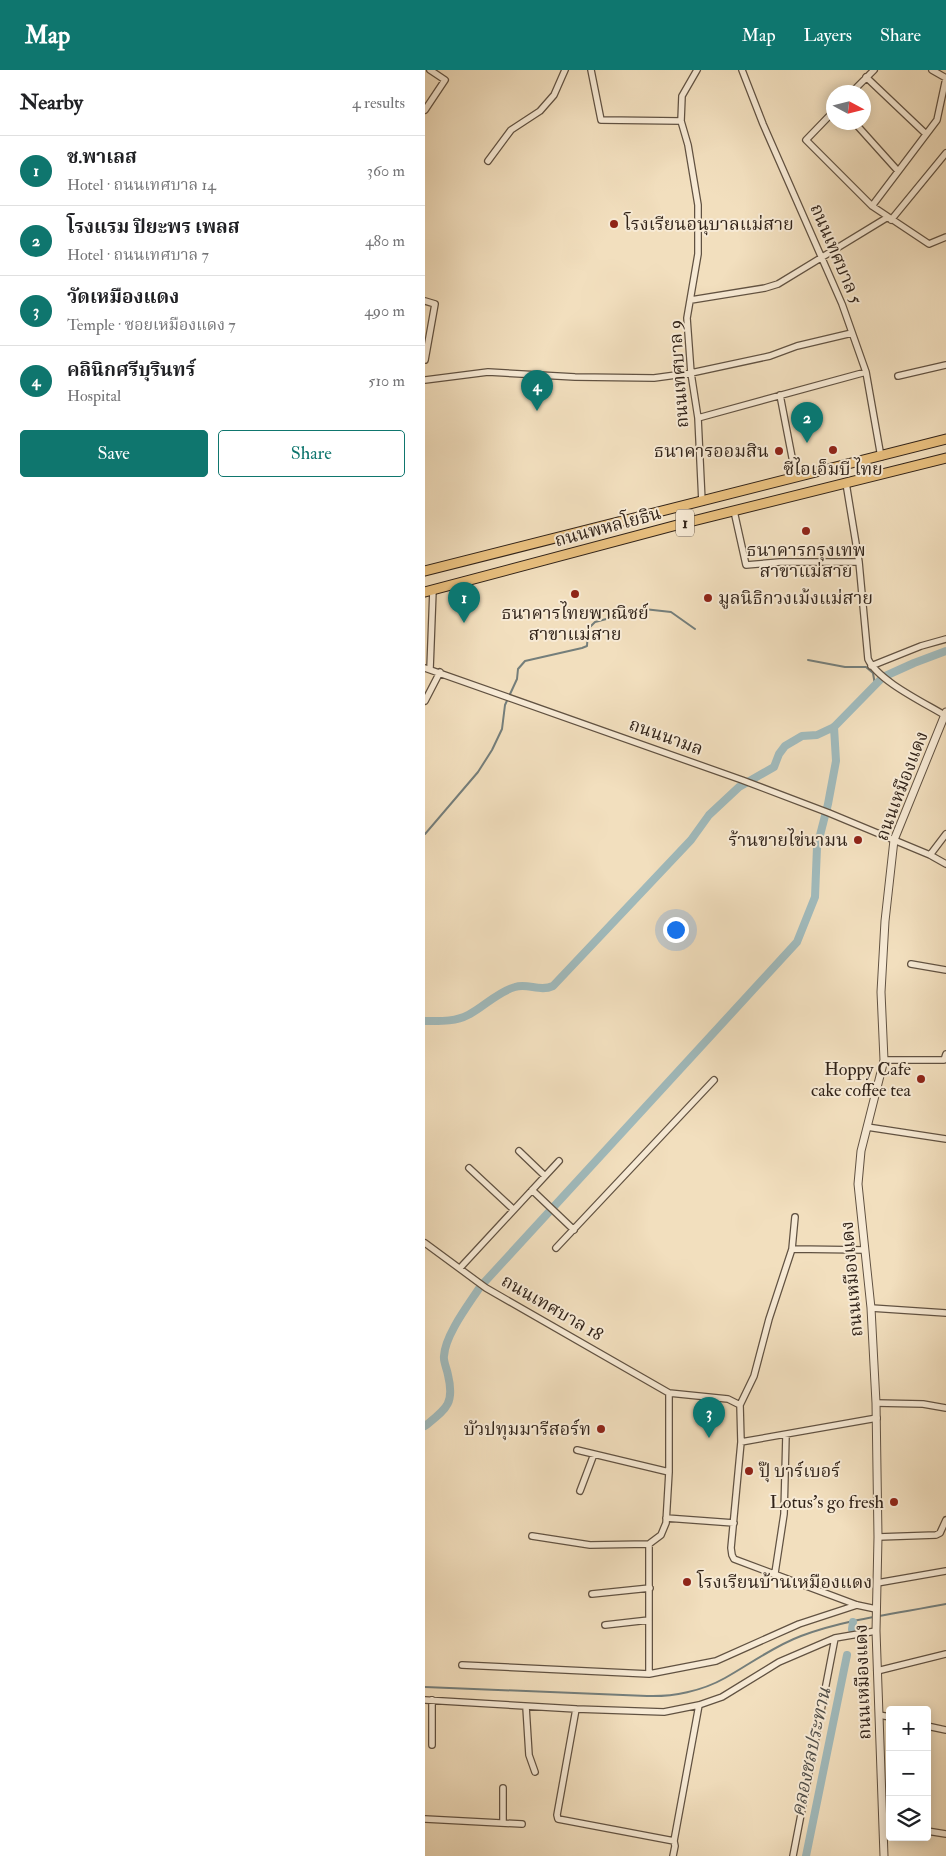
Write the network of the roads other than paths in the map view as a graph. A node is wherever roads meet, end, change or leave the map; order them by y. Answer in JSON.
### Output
{"nodes":[{"id":1,"x":430,"y":70,"type":"edge"},
{"id":2,"x":565,"y":70,"type":"edge"},
{"id":3,"x":591,"y":70,"type":"edge"},
{"id":4,"x":697,"y":70,"type":"edge"},
{"id":5,"x":742,"y":70,"type":"edge"},
{"id":6,"x":874,"y":70,"type":"edge"},
{"id":7,"x":931,"y":70,"type":"edge"},
{"id":8,"x":866,"y":76,"type":"junction"},
{"id":9,"x":946,"y":78,"type":"edge"},
{"id":10,"x":858,"y":85,"type":"edge"},
{"id":11,"x":425,"y":110,"type":"edge"},
{"id":12,"x":826,"y":119,"type":"edge"},
{"id":13,"x":681,"y":121,"type":"junction"},
{"id":14,"x":861,"y":130,"type":"edge"},
{"id":15,"x":926,"y":134,"type":"junction"},
{"id":16,"x":946,"y":153,"type":"edge"},
{"id":17,"x":488,"y":161,"type":"dead end"},
{"id":18,"x":899,"y":171,"type":"junction"},
{"id":19,"x":872,"y":206,"type":"junction"},
{"id":20,"x":890,"y":219,"type":"junction"},
{"id":21,"x":946,"y":237,"type":"edge"},
{"id":22,"x":822,"y":258,"type":"junction"},
{"id":23,"x":691,"y":300,"type":"junction"},
{"id":24,"x":425,"y":301,"type":"edge"},
{"id":25,"x":852,"y":333,"type":"junction"},
{"id":26,"x":425,"y":360,"type":"edge"},
{"id":27,"x":946,"y":365,"type":"edge"},
{"id":28,"x":867,"y":372,"type":"junction"},
{"id":29,"x":691,"y":373,"type":"junction"},
{"id":30,"x":898,"y":376,"type":"dead end"},
{"id":31,"x":425,"y":380,"type":"edge"},
{"id":32,"x":780,"y":395,"type":"junction"},
{"id":33,"x":698,"y":418,"type":"junction"},
{"id":34,"x":946,"y":439,"type":"edge"},
{"id":35,"x":881,"y":457,"type":"junction"},
{"id":36,"x":946,"y":458,"type":"edge"},
{"id":37,"x":796,"y":478,"type":"junction"},
{"id":38,"x":846,"y":483,"type":"junction"},
{"id":39,"x":731,"y":495,"type":"junction"},
{"id":40,"x":702,"y":502,"type":"junction"},
{"id":41,"x":735,"y":511,"type":"junction"},
{"id":42,"x":705,"y":518,"type":"junction"},
{"id":43,"x":859,"y":562,"type":"junction"},
{"id":44,"x":425,"y":571,"type":"edge"},
{"id":45,"x":429,"y":591,"type":"edge"},
{"id":46,"x":946,"y":639,"type":"edge"},
{"id":47,"x":427,"y":668,"type":"edge"},
{"id":48,"x":874,"y":668,"type":"junction"},
{"id":49,"x":440,"y":672,"type":"junction"},
{"id":50,"x":425,"y":701,"type":"edge"},
{"id":51,"x":946,"y":715,"type":"edge"},
{"id":52,"x":946,"y":834,"type":"edge"},
{"id":53,"x":894,"y":840,"type":"junction"},
{"id":54,"x":930,"y":855,"type":"junction"},
{"id":55,"x":946,"y":864,"type":"edge"},
{"id":56,"x":911,"y":964,"type":"dead end"},
{"id":57,"x":946,"y":970,"type":"edge"},
{"id":58,"x":946,"y":1054,"type":"edge"},
{"id":59,"x":885,"y":1060,"type":"junction"},
{"id":60,"x":714,"y":1080,"type":"dead end"},
{"id":61,"x":867,"y":1127,"type":"junction"},
{"id":62,"x":946,"y":1139,"type":"edge"},
{"id":63,"x":519,"y":1151,"type":"dead end"},
{"id":64,"x":559,"y":1161,"type":"dead end"},
{"id":65,"x":469,"y":1168,"type":"dead end"},
{"id":66,"x":545,"y":1176,"type":"junction"},
{"id":67,"x":532,"y":1190,"type":"junction"},
{"id":68,"x":513,"y":1209,"type":"junction"},
{"id":69,"x":795,"y":1217,"type":"dead end"},
{"id":70,"x":574,"y":1230,"type":"junction"},
{"id":71,"x":425,"y":1243,"type":"edge"},
{"id":72,"x":556,"y":1248,"type":"dead end"},
{"id":73,"x":792,"y":1249,"type":"junction"},
{"id":74,"x":865,"y":1250,"type":"junction"},
{"id":75,"x":459,"y":1268,"type":"junction"},
{"id":76,"x":871,"y":1308,"type":"junction"},
{"id":77,"x":946,"y":1313,"type":"edge"},
{"id":78,"x":669,"y":1393,"type":"junction"},
{"id":79,"x":876,"y":1404,"type":"junction"},
{"id":80,"x":741,"y":1405,"type":"junction"},
{"id":81,"x":946,"y":1408,"type":"edge"},
{"id":82,"x":877,"y":1418,"type":"junction"},
{"id":83,"x":787,"y":1435,"type":"junction"},
{"id":84,"x":741,"y":1442,"type":"junction"},
{"id":85,"x":577,"y":1450,"type":"dead end"},
{"id":86,"x":594,"y":1454,"type":"junction"},
{"id":87,"x":669,"y":1472,"type":"junction"},
{"id":88,"x":581,"y":1491,"type":"dead end"},
{"id":89,"x":666,"y":1518,"type":"junction"},
{"id":90,"x":946,"y":1520,"type":"edge"},
{"id":91,"x":734,"y":1522,"type":"junction"},
{"id":92,"x":532,"y":1536,"type":"dead end"},
{"id":93,"x":878,"y":1537,"type":"junction"},
{"id":94,"x":649,"y":1544,"type":"junction"},
{"id":95,"x":946,"y":1571,"type":"edge"},
{"id":96,"x":775,"y":1573,"type":"junction"},
{"id":97,"x":877,"y":1583,"type":"junction"},
{"id":98,"x":650,"y":1588,"type":"junction"},
{"id":99,"x":593,"y":1594,"type":"dead end"},
{"id":100,"x":857,"y":1605,"type":"junction"},
{"id":101,"x":876,"y":1611,"type":"junction"},
{"id":102,"x":649,"y":1620,"type":"junction"},
{"id":103,"x":605,"y":1625,"type":"dead end"},
{"id":104,"x":876,"y":1628,"type":"junction"},
{"id":105,"x":835,"y":1638,"type":"junction"},
{"id":106,"x":946,"y":1654,"type":"edge"},
{"id":107,"x":462,"y":1666,"type":"dead end"},
{"id":108,"x":877,"y":1671,"type":"junction"},
{"id":109,"x":649,"y":1674,"type":"junction"},
{"id":110,"x":425,"y":1700,"type":"edge"},
{"id":111,"x":432,"y":1700,"type":"junction"},
{"id":112,"x":699,"y":1705,"type":"junction"},
{"id":113,"x":526,"y":1706,"type":"junction"},
{"id":114,"x":576,"y":1709,"type":"junction"},
{"id":115,"x":879,"y":1715,"type":"junction"},
{"id":116,"x":886,"y":1717,"type":"edge"},
{"id":117,"x":931,"y":1727,"type":"edge"},
{"id":118,"x":946,"y":1730,"type":"edge"},
{"id":119,"x":432,"y":1745,"type":"dead end"},
{"id":120,"x":535,"y":1772,"type":"dead end"},
{"id":121,"x":503,"y":1788,"type":"dead end"},
{"id":122,"x":425,"y":1819,"type":"edge"},
{"id":123,"x":503,"y":1823,"type":"junction"},
{"id":124,"x":522,"y":1824,"type":"dead end"},
{"id":125,"x":886,"y":1826,"type":"edge"},
{"id":126,"x":931,"y":1832,"type":"edge"},
{"id":127,"x":946,"y":1834,"type":"edge"},
{"id":128,"x":674,"y":1841,"type":"junction"},
{"id":129,"x":673,"y":1856,"type":"edge"},
{"id":130,"x":793,"y":1856,"type":"edge"},
{"id":131,"x":884,"y":1856,"type":"edge"}],
"edges":[{"from":1,"to":11,"type":"street"},
{"from":2,"to":17,"type":"street"},
{"from":3,"to":13,"type":"street"},
{"from":4,"to":13,"type":"street","name":"ถนนเทศบาล 9"},
{"from":5,"to":22,"type":"street","name":"ถนนเทศบาล 5"},
{"from":6,"to":8,"type":"street"},
{"from":7,"to":9,"type":"street"},
{"from":8,"to":10,"type":"street"},
{"from":8,"to":15,"type":"street"},
{"from":9,"to":15,"type":"street"},
{"from":12,"to":19,"type":"street"},
{"from":13,"to":23,"type":"street","name":"ถนนเทศบาล 9"},
{"from":14,"to":18,"type":"street"},
{"from":15,"to":18,"type":"street"},
{"from":16,"to":20,"type":"street"},
{"from":18,"to":19,"type":"street"},
{"from":19,"to":20,"type":"street"},
{"from":20,"to":21,"type":"street"},
{"from":20,"to":22,"type":"street"},
{"from":22,"to":23,"type":"street"},
{"from":22,"to":25,"type":"street","name":"ถนนเทศบาล 5"},
{"from":23,"to":29,"type":"street","name":"ถนนเทศบาล 9"},
{"from":24,"to":26,"type":"street"},
{"from":25,"to":28,"type":"street","name":"ถนนเทศบาล 5"},
{"from":25,"to":29,"type":"street"},
{"from":27,"to":30,"type":"street"},
{"from":28,"to":32,"type":"street"},
{"from":28,"to":35,"type":"street","name":"ถนนเทศบาล 5"},
{"from":29,"to":31,"type":"street"},
{"from":29,"to":33,"type":"street","name":"ถนนเทศบาล 9"},
{"from":32,"to":33,"type":"street"},
{"from":32,"to":37,"type":"street"},
{"from":33,"to":40,"type":"street","name":"ถนนเทศบาล 9"},
{"from":34,"to":35,"type":"main road","name":"ถนนพหลโยธิน","number":"1"},
{"from":35,"to":37,"type":"main road","name":"ถนนพหลโยธิน","number":"1"},
{"from":36,"to":38,"type":"main road","name":"ถนนพหลโยธิน","number":"1"},
{"from":37,"to":39,"type":"main road","name":"ถนนพหลโยธิน","number":"1"},
{"from":38,"to":41,"type":"main road","name":"ถนนพหลโยธิน","number":"1"},
{"from":38,"to":43,"type":"street"},
{"from":39,"to":40,"type":"main road","name":"ถนนพหลโยธิน","number":"1"},
{"from":39,"to":41,"type":"main road"},
{"from":40,"to":42,"type":"main road"},
{"from":40,"to":44,"type":"main road","name":"ถนนพหลโยธิน","number":"1"},
{"from":41,"to":42,"type":"main road","name":"ถนนพหลโยธิน","number":"1"},
{"from":41,"to":43,"type":"street"},
{"from":42,"to":45,"type":"main road","name":"ถนนพหลโยธิน","number":"1"},
{"from":43,"to":48,"type":"street"},
{"from":45,"to":47,"type":"street"},
{"from":46,"to":48,"type":"street"},
{"from":47,"to":49,"type":"street","name":"ถนนนามล"},
{"from":48,"to":51,"type":"street"},
{"from":49,"to":50,"type":"street"},
{"from":49,"to":53,"type":"street","name":"ถนนนามล"},
{"from":51,"to":53,"type":"street","name":"ถนนเหมืองแดง"},
{"from":52,"to":54,"type":"street"},
{"from":53,"to":54,"type":"street","name":"ถนนนามล"},
{"from":53,"to":59,"type":"street","name":"ถนนเหมืองแดง"},
{"from":54,"to":55,"type":"street","name":"ถนนนามล"},
{"from":56,"to":57,"type":"street"},
{"from":58,"to":59,"type":"street"},
{"from":59,"to":61,"type":"street","name":"ถนนเหมืองแดง"},
{"from":60,"to":70,"type":"street"},
{"from":61,"to":62,"type":"street"},
{"from":61,"to":74,"type":"street","name":"ถนนเหมืองแดง"},
{"from":63,"to":66,"type":"street"},
{"from":64,"to":66,"type":"street"},
{"from":65,"to":68,"type":"street"},
{"from":66,"to":67,"type":"street"},
{"from":67,"to":68,"type":"street"},
{"from":67,"to":70,"type":"street"},
{"from":68,"to":75,"type":"street"},
{"from":69,"to":73,"type":"street"},
{"from":70,"to":72,"type":"street"},
{"from":71,"to":75,"type":"street","name":"ถนนเทศบาล 18"},
{"from":73,"to":74,"type":"street"},
{"from":73,"to":80,"type":"street"},
{"from":74,"to":76,"type":"street","name":"ถนนเหมืองแดง"},
{"from":75,"to":78,"type":"street","name":"ถนนเทศบาล 18"},
{"from":76,"to":77,"type":"street"},
{"from":76,"to":79,"type":"street","name":"ถนนเหมืองแดง"},
{"from":78,"to":80,"type":"street"},
{"from":78,"to":87,"type":"street"},
{"from":79,"to":81,"type":"street"},
{"from":79,"to":82,"type":"street","name":"ถนนเหมืองแดง"},
{"from":80,"to":84,"type":"street"},
{"from":82,"to":83,"type":"street"},
{"from":82,"to":93,"type":"street","name":"ถนนเหมืองแดง"},
{"from":83,"to":84,"type":"street"},
{"from":83,"to":96,"type":"street"},
{"from":84,"to":91,"type":"street"},
{"from":85,"to":86,"type":"street"},
{"from":86,"to":87,"type":"street"},
{"from":86,"to":88,"type":"street"},
{"from":87,"to":89,"type":"street"},
{"from":89,"to":91,"type":"street"},
{"from":89,"to":94,"type":"street"},
{"from":90,"to":93,"type":"street"},
{"from":91,"to":96,"type":"street"},
{"from":92,"to":94,"type":"street"},
{"from":93,"to":97,"type":"street","name":"ถนนเหมืองแดง"},
{"from":94,"to":98,"type":"street"},
{"from":95,"to":97,"type":"street"},
{"from":96,"to":100,"type":"street"},
{"from":97,"to":101,"type":"street","name":"ถนนเหมืองแดง"},
{"from":98,"to":99,"type":"street"},
{"from":98,"to":102,"type":"street"},
{"from":100,"to":101,"type":"street"},
{"from":100,"to":109,"type":"street"},
{"from":101,"to":104,"type":"street","name":"ถนนเหมืองแดง"},
{"from":102,"to":103,"type":"street"},
{"from":102,"to":109,"type":"street"},
{"from":104,"to":105,"type":"street"},
{"from":104,"to":108,"type":"street","name":"ถนนเหมืองแดง"},
{"from":105,"to":112,"type":"street"},
{"from":105,"to":130,"type":"street"},
{"from":106,"to":108,"type":"street"},
{"from":107,"to":109,"type":"street"},
{"from":108,"to":115,"type":"street","name":"ถนนเหมืองแดง"},
{"from":110,"to":111,"type":"street"},
{"from":111,"to":113,"type":"street"},
{"from":111,"to":119,"type":"street"},
{"from":112,"to":114,"type":"street"},
{"from":112,"to":128,"type":"street"},
{"from":113,"to":114,"type":"street"},
{"from":113,"to":120,"type":"street"},
{"from":114,"to":128,"type":"street"},
{"from":115,"to":116,"type":"street"},
{"from":115,"to":125,"type":"street","name":"ถนนเหมืองแดง"},
{"from":117,"to":118,"type":"street"},
{"from":121,"to":123,"type":"street"},
{"from":122,"to":123,"type":"street"},
{"from":123,"to":124,"type":"street"},
{"from":125,"to":131,"type":"street","name":"ถนนเหมืองแดง"},
{"from":126,"to":127,"type":"street"},
{"from":128,"to":129,"type":"street"}]}
